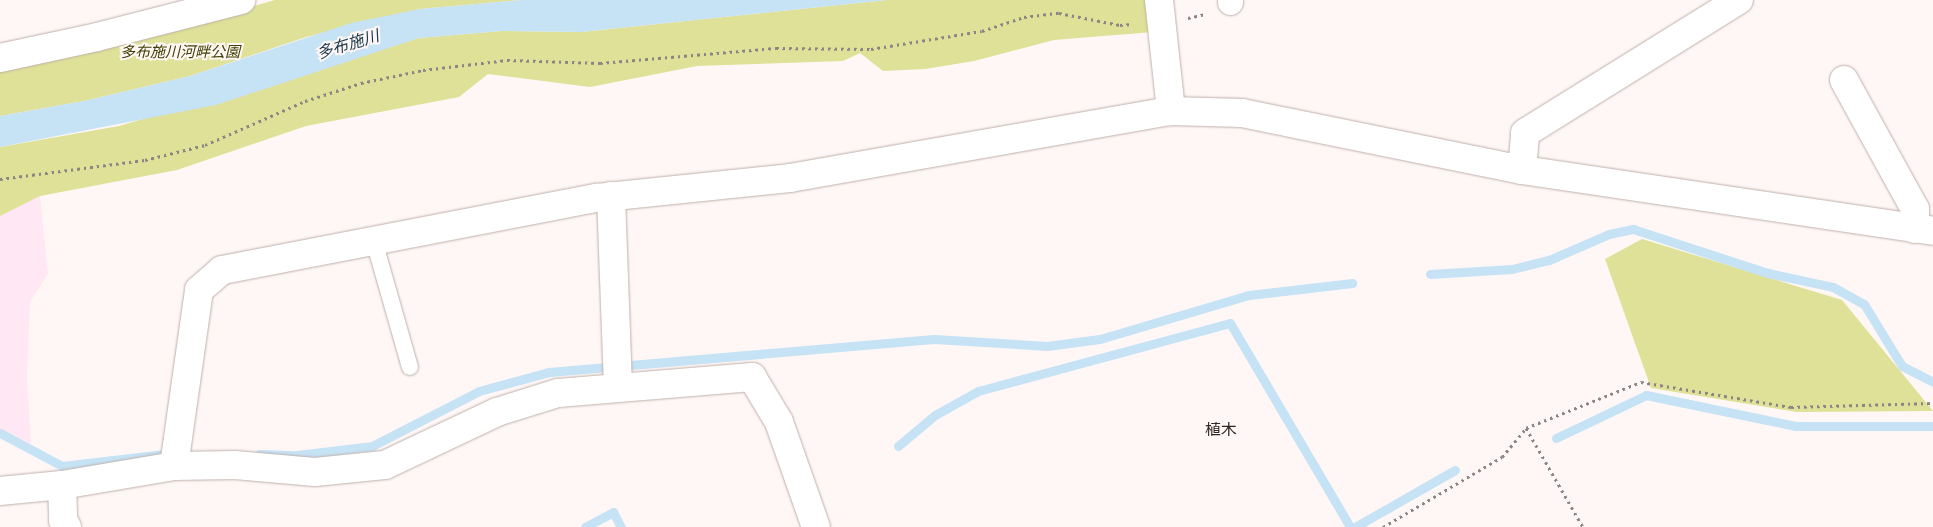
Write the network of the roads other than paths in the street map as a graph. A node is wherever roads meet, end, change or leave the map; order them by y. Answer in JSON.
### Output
{"nodes":[{"id":1,"x":241,"y":0,"type":"edge"},
{"id":2,"x":1739,"y":0,"type":"edge"},
{"id":3,"x":1160,"y":11,"type":"edge"},
{"id":4,"x":0,"y":58,"type":"edge"},
{"id":5,"x":1844,"y":80,"type":"dead end"},
{"id":6,"x":1172,"y":111,"type":"junction"},
{"id":7,"x":1522,"y":170,"type":"junction"},
{"id":8,"x":611,"y":196,"type":"junction"},
{"id":9,"x":1924,"y":230,"type":"edge"},
{"id":10,"x":374,"y":240,"type":"junction"},
{"id":11,"x":410,"y":367,"type":"dead end"},
{"id":12,"x":618,"y":388,"type":"junction"},
{"id":13,"x":176,"y":453,"type":"junction"},
{"id":14,"x":62,"y":485,"type":"junction"},
{"id":15,"x":0,"y":491,"type":"edge"},
{"id":16,"x":67,"y":527,"type":"edge"},
{"id":17,"x":816,"y":527,"type":"edge"}],
"edges":[{"from":1,"to":4,"type":"street"},
{"from":2,"to":7,"type":"street"},
{"from":3,"to":6,"type":"street"},
{"from":5,"to":9,"type":"street"},
{"from":6,"to":7,"type":"street"},
{"from":6,"to":8,"type":"street"},
{"from":7,"to":9,"type":"street"},
{"from":8,"to":10,"type":"street"},
{"from":8,"to":12,"type":"street"},
{"from":10,"to":11,"type":"lane"},
{"from":10,"to":13,"type":"street"},
{"from":12,"to":13,"type":"street"},
{"from":12,"to":17,"type":"street"},
{"from":13,"to":14,"type":"street"},
{"from":14,"to":15,"type":"street"},
{"from":14,"to":16,"type":"street"}]}
